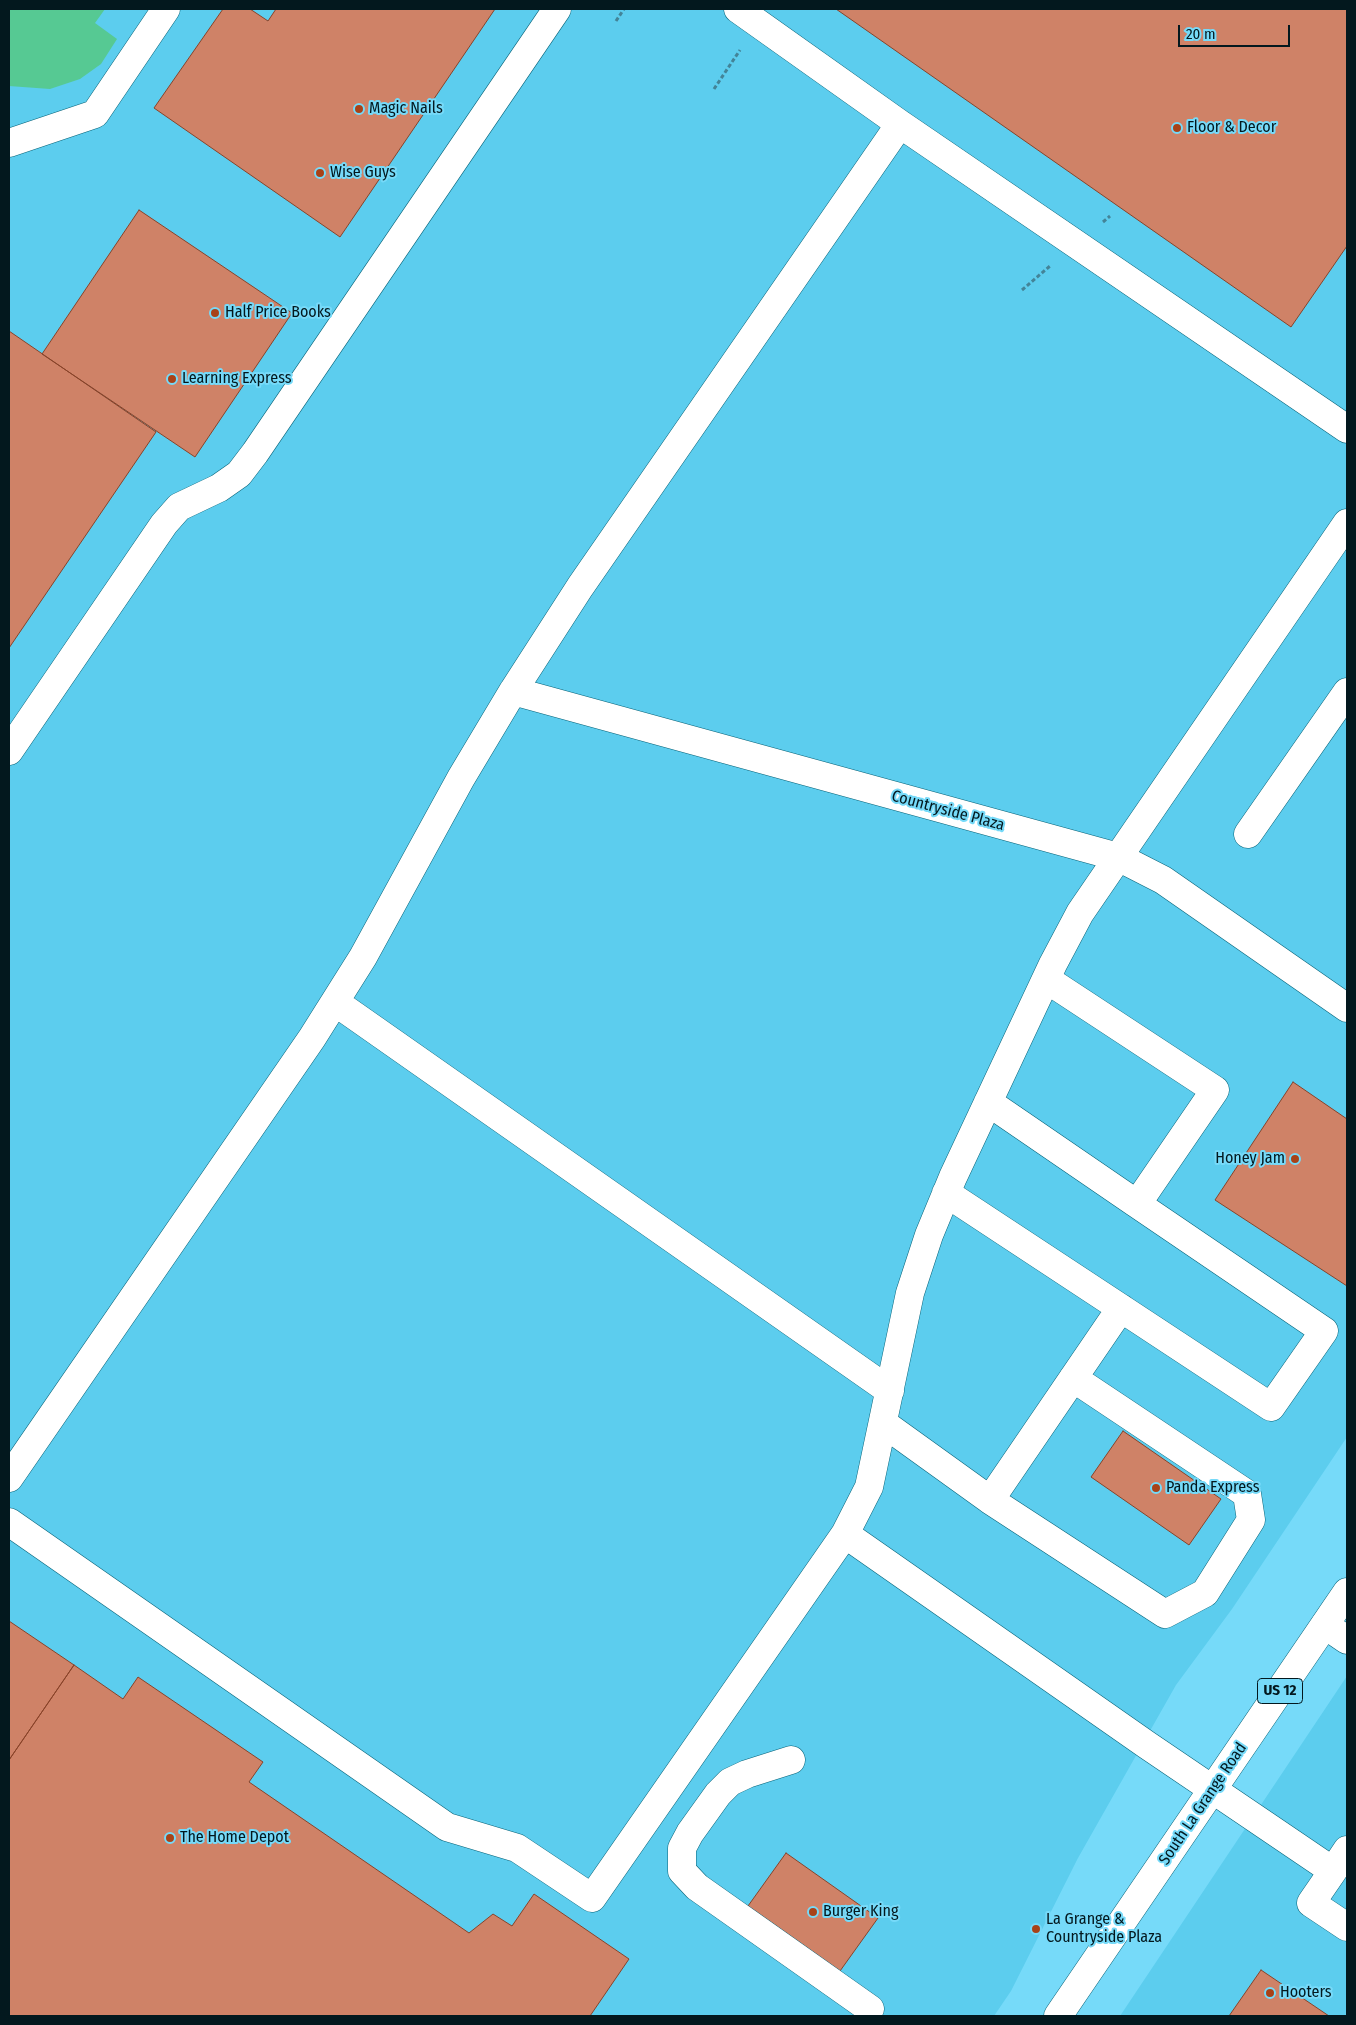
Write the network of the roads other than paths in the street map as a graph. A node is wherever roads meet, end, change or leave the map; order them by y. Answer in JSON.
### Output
{"nodes":[{"id":1,"x":166,"y":9,"type":"edge"},
{"id":2,"x":557,"y":9,"type":"edge"},
{"id":3,"x":738,"y":9,"type":"edge"},
{"id":4,"x":900,"y":124,"type":"junction"},
{"id":5,"x":9,"y":142,"type":"edge"},
{"id":6,"x":1347,"y":429,"type":"edge"},
{"id":7,"x":1347,"y":523,"type":"edge"},
{"id":8,"x":513,"y":691,"type":"junction"},
{"id":9,"x":1347,"y":692,"type":"edge"},
{"id":10,"x":9,"y":751,"type":"edge"},
{"id":11,"x":1248,"y":834,"type":"dead end"},
{"id":12,"x":1118,"y":857,"type":"junction"},
{"id":13,"x":1046,"y":979,"type":"junction"},
{"id":14,"x":336,"y":1002,"type":"junction"},
{"id":15,"x":1347,"y":1008,"type":"edge"},
{"id":16,"x":988,"y":1102,"type":"junction"},
{"id":17,"x":946,"y":1194,"type":"junction"},
{"id":18,"x":1137,"y":1204,"type":"junction"},
{"id":19,"x":1121,"y":1308,"type":"junction"},
{"id":20,"x":1073,"y":1378,"type":"junction"},
{"id":21,"x":890,"y":1391,"type":"junction"},
{"id":22,"x":883,"y":1424,"type":"junction"},
{"id":23,"x":9,"y":1478,"type":"edge"},
{"id":24,"x":990,"y":1500,"type":"junction"},
{"id":25,"x":9,"y":1522,"type":"edge"},
{"id":26,"x":845,"y":1534,"type":"junction"},
{"id":27,"x":1347,"y":1592,"type":"edge"},
{"id":28,"x":1325,"y":1625,"type":"junction"},
{"id":29,"x":1347,"y":1640,"type":"edge"},
{"id":30,"x":791,"y":1760,"type":"dead end"},
{"id":31,"x":1213,"y":1789,"type":"junction"},
{"id":32,"x":1340,"y":1861,"type":"edge"},
{"id":33,"x":1347,"y":1927,"type":"edge"},
{"id":34,"x":870,"y":2009,"type":"dead end"},
{"id":35,"x":1058,"y":2016,"type":"edge"}],
"edges":[{"from":1,"to":5,"type":"main road"},
{"from":2,"to":10,"type":"main road"},
{"from":3,"to":4,"type":"main road"},
{"from":4,"to":6,"type":"main road"},
{"from":4,"to":8,"type":"main road"},
{"from":7,"to":12,"type":"main road"},
{"from":8,"to":12,"type":"main road","name":"Countryside Plaza"},
{"from":8,"to":14,"type":"main road"},
{"from":9,"to":11,"type":"main road"},
{"from":12,"to":13,"type":"main road"},
{"from":12,"to":15,"type":"main road","name":"Countryside Plaza"},
{"from":13,"to":16,"type":"main road"},
{"from":13,"to":18,"type":"main road"},
{"from":14,"to":21,"type":"main road"},
{"from":14,"to":23,"type":"main road"},
{"from":16,"to":17,"type":"main road"},
{"from":16,"to":18,"type":"main road"},
{"from":17,"to":19,"type":"main road"},
{"from":17,"to":21,"type":"main road"},
{"from":18,"to":19,"type":"main road"},
{"from":19,"to":20,"type":"main road"},
{"from":20,"to":24,"type":"main road"},
{"from":20,"to":24,"type":"main road"},
{"from":21,"to":22,"type":"main road"},
{"from":22,"to":24,"type":"main road"},
{"from":22,"to":26,"type":"main road"},
{"from":25,"to":26,"type":"main road"},
{"from":26,"to":31,"type":"main road"},
{"from":27,"to":28,"type":"main road","name":"South La Grange Road","number":"US 12"},
{"from":28,"to":29,"type":"main road"},
{"from":28,"to":31,"type":"main road","name":"South La Grange Road","number":"US 12"},
{"from":30,"to":34,"type":"main road"},
{"from":31,"to":32,"type":"main road"},
{"from":31,"to":35,"type":"main road","name":"South La Grange Road","number":"US 12"},
{"from":32,"to":33,"type":"main road"}]}
